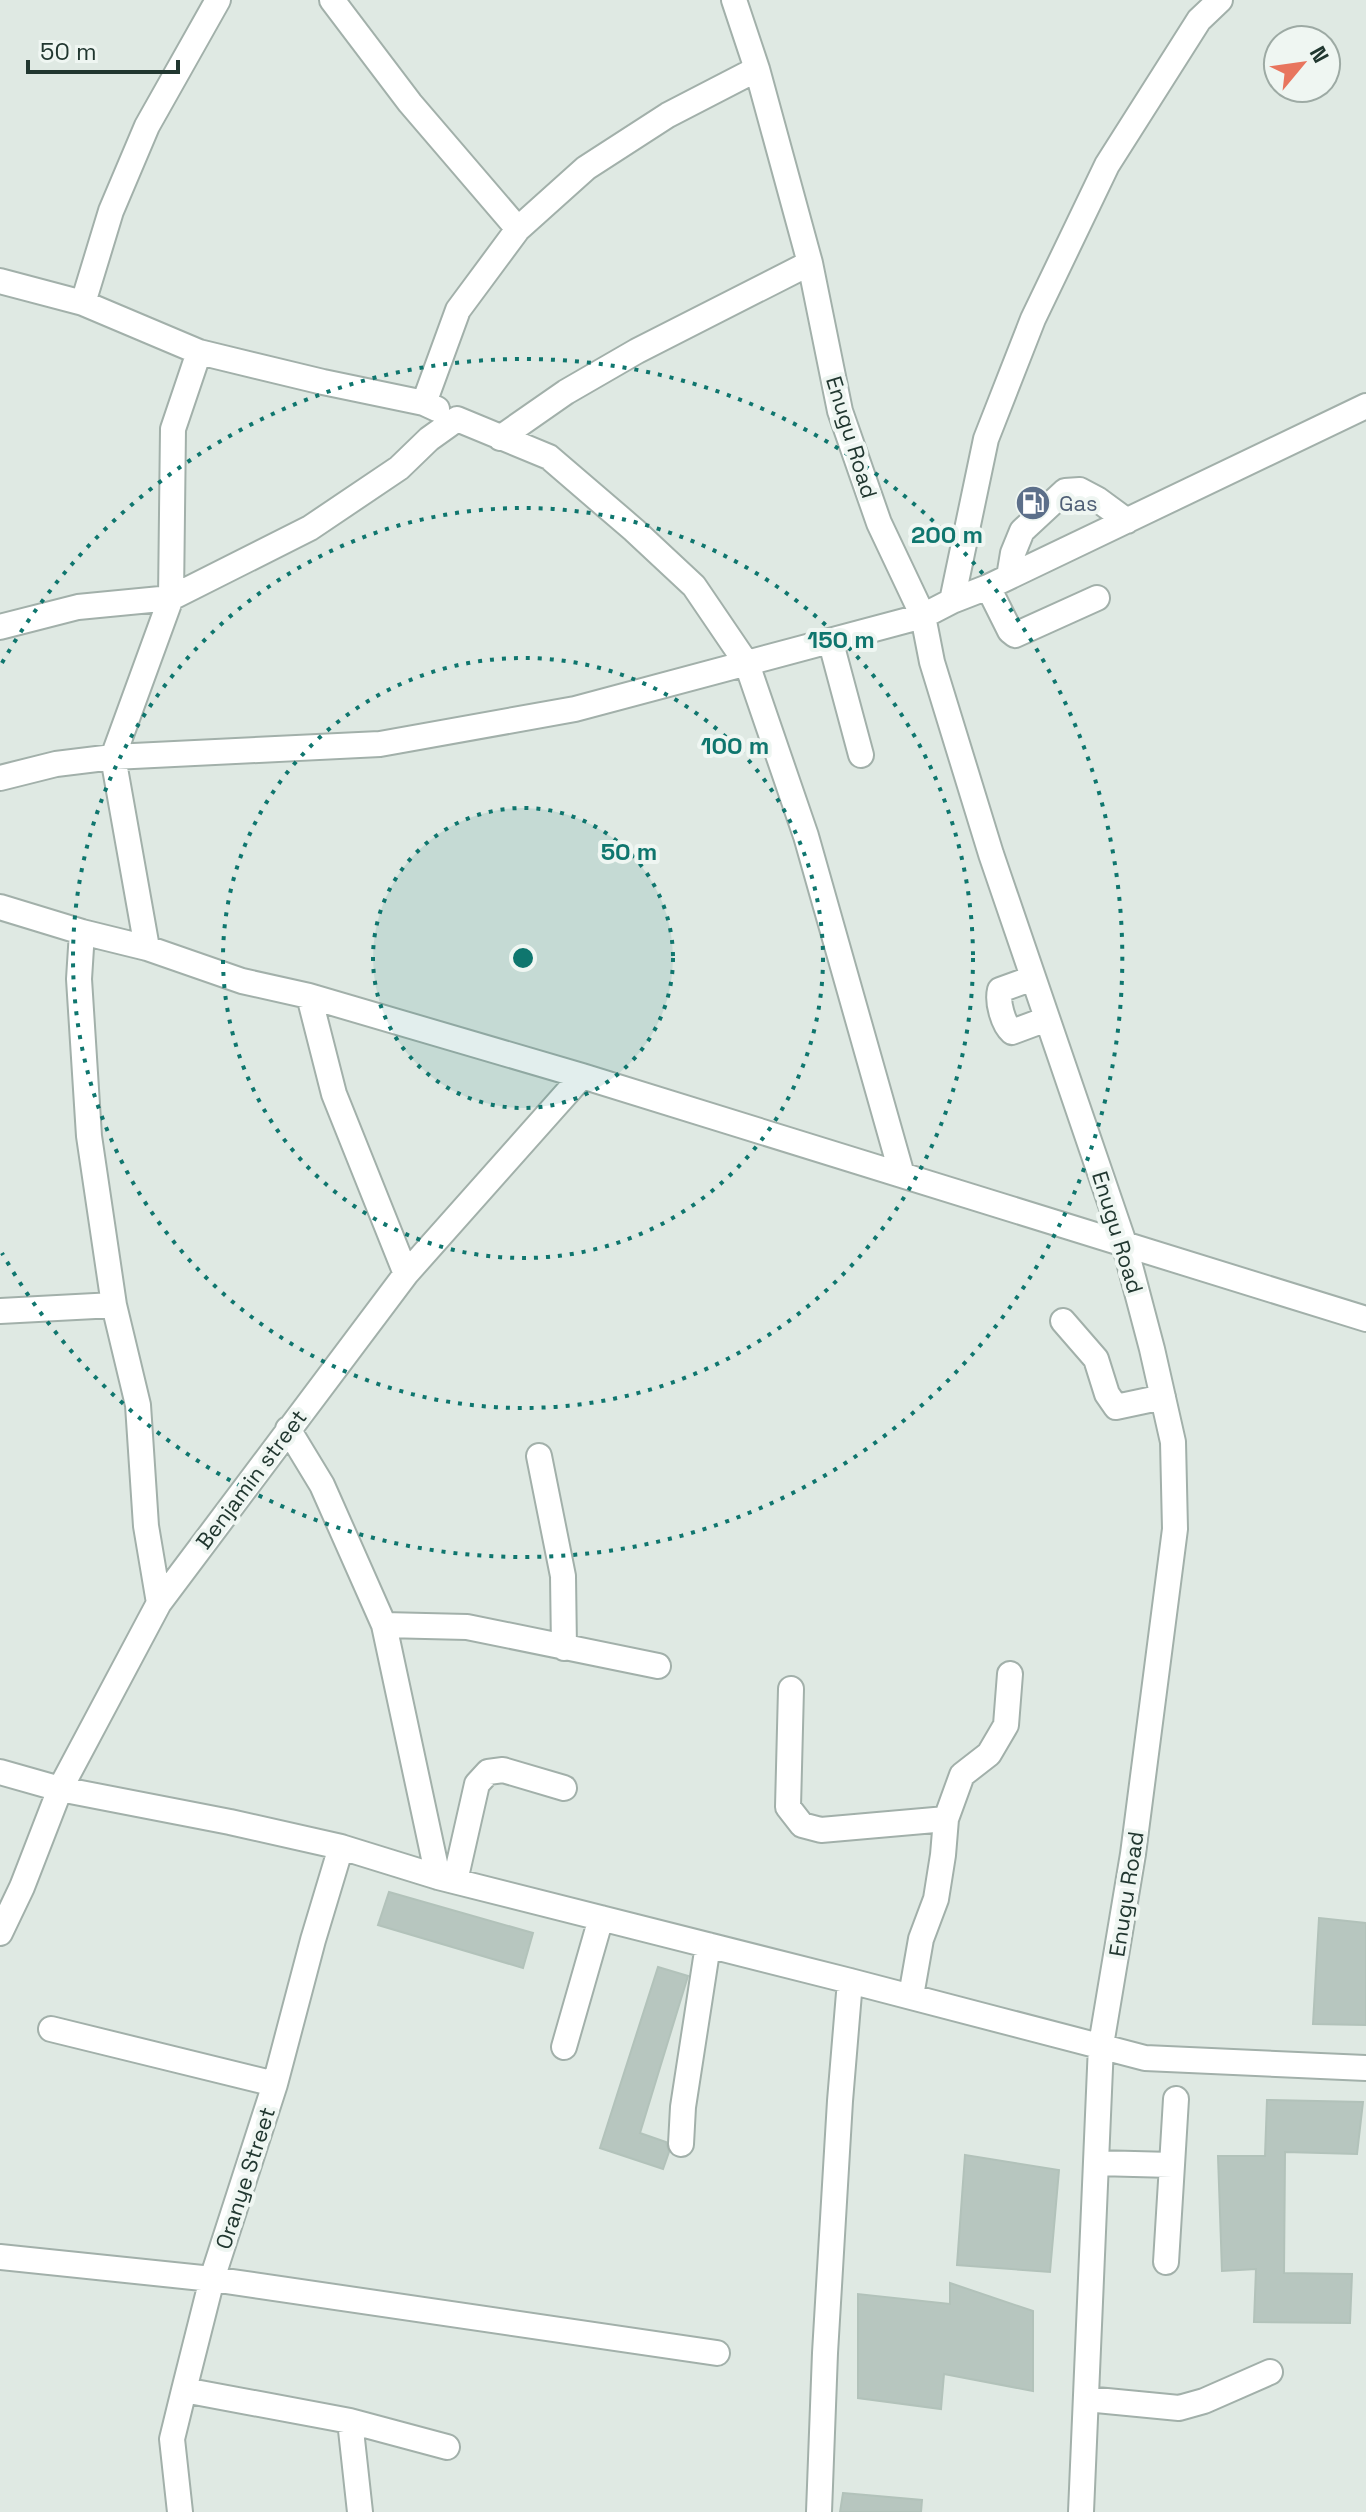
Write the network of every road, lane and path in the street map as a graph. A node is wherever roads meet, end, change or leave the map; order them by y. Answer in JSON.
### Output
{"nodes":[{"id":1,"x":218,"y":0,"type":"edge"},
{"id":2,"x":332,"y":0,"type":"edge"},
{"id":3,"x":734,"y":0,"type":"edge"},
{"id":4,"x":1220,"y":0,"type":"edge"},
{"id":5,"x":1192,"y":10,"type":"edge"},
{"id":6,"x":757,"y":69,"type":"junction"},
{"id":7,"x":518,"y":229,"type":"junction"},
{"id":8,"x":810,"y":263,"type":"junction"},
{"id":9,"x":0,"y":281,"type":"edge"},
{"id":10,"x":83,"y":303,"type":"junction"},
{"id":11,"x":199,"y":352,"type":"junction"},
{"id":12,"x":424,"y":403,"type":"junction"},
{"id":13,"x":1366,"y":406,"type":"edge"},
{"id":14,"x":457,"y":419,"type":"junction"},
{"id":15,"x":500,"y":438,"type":"junction"},
{"id":16,"x":1127,"y":521,"type":"junction"},
{"id":17,"x":999,"y":582,"type":"junction"},
{"id":18,"x":171,"y":598,"type":"junction"},
{"id":19,"x":1097,"y":598,"type":"dead end"},
{"id":20,"x":952,"y":601,"type":"junction"},
{"id":21,"x":923,"y":616,"type":"junction"},
{"id":22,"x":0,"y":627,"type":"edge"},
{"id":23,"x":831,"y":643,"type":"junction"},
{"id":24,"x":747,"y":664,"type":"junction"},
{"id":25,"x":861,"y":755,"type":"dead end"},
{"id":26,"x":113,"y":757,"type":"junction"},
{"id":27,"x":0,"y":778,"type":"edge"},
{"id":28,"x":0,"y":907,"type":"edge"},
{"id":29,"x":82,"y":932,"type":"junction"},
{"id":30,"x":147,"y":948,"type":"junction"},
{"id":31,"x":1033,"y":978,"type":"junction"},
{"id":32,"x":309,"y":996,"type":"junction"},
{"id":33,"x":1047,"y":1019,"type":"junction"},
{"id":34,"x":582,"y":1076,"type":"junction"},
{"id":35,"x":902,"y":1175,"type":"junction"},
{"id":36,"x":1124,"y":1243,"type":"junction"},
{"id":37,"x":406,"y":1274,"type":"junction"},
{"id":38,"x":114,"y":1305,"type":"junction"},
{"id":39,"x":0,"y":1311,"type":"edge"},
{"id":40,"x":1366,"y":1319,"type":"edge"},
{"id":41,"x":1063,"y":1321,"type":"dead end"},
{"id":42,"x":1163,"y":1397,"type":"junction"},
{"id":43,"x":288,"y":1429,"type":"junction"},
{"id":44,"x":539,"y":1456,"type":"dead end"},
{"id":45,"x":159,"y":1603,"type":"junction"},
{"id":46,"x":384,"y":1625,"type":"junction"},
{"id":47,"x":564,"y":1648,"type":"junction"},
{"id":48,"x":658,"y":1666,"type":"dead end"},
{"id":49,"x":1010,"y":1674,"type":"dead end"},
{"id":50,"x":791,"y":1689,"type":"dead end"},
{"id":51,"x":0,"y":1772,"type":"edge"},
{"id":52,"x":564,"y":1788,"type":"dead end"},
{"id":53,"x":60,"y":1789,"type":"junction"},
{"id":54,"x":946,"y":1819,"type":"junction"},
{"id":55,"x":341,"y":1847,"type":"junction"},
{"id":56,"x":446,"y":1879,"type":"junction"},
{"id":57,"x":601,"y":1918,"type":"junction"},
{"id":58,"x":0,"y":1933,"type":"edge"},
{"id":59,"x":708,"y":1945,"type":"junction"},
{"id":60,"x":850,"y":1981,"type":"junction"},
{"id":61,"x":911,"y":1996,"type":"junction"},
{"id":62,"x":51,"y":2029,"type":"dead end"},
{"id":63,"x":1101,"y":2045,"type":"junction"},
{"id":64,"x":564,"y":2047,"type":"dead end"},
{"id":65,"x":1366,"y":2068,"type":"edge"},
{"id":66,"x":275,"y":2084,"type":"junction"},
{"id":67,"x":1176,"y":2099,"type":"dead end"},
{"id":68,"x":681,"y":2144,"type":"dead end"},
{"id":69,"x":1096,"y":2163,"type":"junction"},
{"id":70,"x":1172,"y":2165,"type":"junction"},
{"id":71,"x":0,"y":2257,"type":"edge"},
{"id":72,"x":1166,"y":2262,"type":"dead end"},
{"id":73,"x":212,"y":2279,"type":"junction"},
{"id":74,"x":717,"y":2353,"type":"dead end"},
{"id":75,"x":1270,"y":2372,"type":"dead end"},
{"id":76,"x":184,"y":2390,"type":"junction"},
{"id":77,"x":1086,"y":2399,"type":"junction"},
{"id":78,"x":350,"y":2421,"type":"junction"},
{"id":79,"x":447,"y":2447,"type":"dead end"},
{"id":80,"x":180,"y":2512,"type":"edge"},
{"id":81,"x":360,"y":2512,"type":"edge"},
{"id":82,"x":819,"y":2512,"type":"edge"},
{"id":83,"x":1081,"y":2512,"type":"edge"}],
"edges":[{"from":1,"to":10,"type":"street"},
{"from":2,"to":7,"type":"street"},
{"from":3,"to":6,"type":"street","name":"Enugu Road"},
{"from":4,"to":5,"type":"street"},
{"from":5,"to":20,"type":"street"},
{"from":6,"to":7,"type":"street"},
{"from":6,"to":8,"type":"street","name":"Enugu Road"},
{"from":7,"to":12,"type":"street"},
{"from":8,"to":15,"type":"street"},
{"from":8,"to":21,"type":"street","name":"Enugu Road"},
{"from":9,"to":10,"type":"street"},
{"from":10,"to":11,"type":"street"},
{"from":11,"to":12,"type":"street"},
{"from":11,"to":18,"type":"street"},
{"from":12,"to":14,"type":"street"},
{"from":13,"to":16,"type":"street"},
{"from":14,"to":15,"type":"street"},
{"from":14,"to":18,"type":"street"},
{"from":15,"to":24,"type":"street"},
{"from":16,"to":17,"type":"street"},
{"from":16,"to":17,"type":"street"},
{"from":17,"to":19,"type":"street"},
{"from":17,"to":20,"type":"street"},
{"from":18,"to":22,"type":"street"},
{"from":18,"to":26,"type":"street"},
{"from":20,"to":21,"type":"street"},
{"from":21,"to":23,"type":"street"},
{"from":21,"to":31,"type":"street","name":"Enugu Road"},
{"from":23,"to":24,"type":"street"},
{"from":23,"to":25,"type":"street"},
{"from":24,"to":26,"type":"street"},
{"from":24,"to":35,"type":"street"},
{"from":26,"to":27,"type":"street"},
{"from":26,"to":30,"type":"street"},
{"from":28,"to":29,"type":"street"},
{"from":29,"to":30,"type":"street"},
{"from":29,"to":38,"type":"street"},
{"from":30,"to":32,"type":"street"},
{"from":31,"to":33,"type":"street","name":"Enugu Road"},
{"from":31,"to":33,"type":"street"},
{"from":32,"to":34,"type":"street"},
{"from":32,"to":37,"type":"street"},
{"from":33,"to":36,"type":"street","name":"Enugu Road"},
{"from":34,"to":35,"type":"street"},
{"from":34,"to":37,"type":"street","name":"Benjamin street"},
{"from":35,"to":36,"type":"street"},
{"from":36,"to":40,"type":"street"},
{"from":36,"to":42,"type":"street","name":"Enugu Road"},
{"from":37,"to":43,"type":"street","name":"Benjamin street"},
{"from":38,"to":39,"type":"street"},
{"from":38,"to":45,"type":"street"},
{"from":41,"to":42,"type":"street"},
{"from":42,"to":63,"type":"street","name":"Enugu Road"},
{"from":43,"to":45,"type":"street","name":"Benjamin street"},
{"from":43,"to":46,"type":"street"},
{"from":44,"to":47,"type":"street"},
{"from":45,"to":53,"type":"street","name":"Benjamin street"},
{"from":46,"to":47,"type":"street"},
{"from":46,"to":56,"type":"street"},
{"from":47,"to":48,"type":"street"},
{"from":49,"to":54,"type":"street"},
{"from":50,"to":54,"type":"street"},
{"from":51,"to":53,"type":"street"},
{"from":52,"to":56,"type":"street"},
{"from":53,"to":55,"type":"street"},
{"from":53,"to":58,"type":"street","name":"Benjamin street"},
{"from":54,"to":61,"type":"street"},
{"from":55,"to":56,"type":"street"},
{"from":55,"to":66,"type":"street","name":"Oranye Street"},
{"from":56,"to":57,"type":"street"},
{"from":57,"to":59,"type":"street"},
{"from":57,"to":64,"type":"street"},
{"from":59,"to":60,"type":"street"},
{"from":59,"to":68,"type":"street"},
{"from":60,"to":61,"type":"street"},
{"from":60,"to":82,"type":"street"},
{"from":61,"to":63,"type":"street"},
{"from":62,"to":66,"type":"street"},
{"from":63,"to":65,"type":"street"},
{"from":63,"to":69,"type":"street","name":"Enugu Road"},
{"from":66,"to":73,"type":"street","name":"Oranye Street"},
{"from":67,"to":70,"type":"street"},
{"from":69,"to":70,"type":"street"},
{"from":69,"to":77,"type":"street","name":"Enugu Road"},
{"from":70,"to":72,"type":"street"},
{"from":71,"to":73,"type":"street"},
{"from":73,"to":74,"type":"street"},
{"from":73,"to":76,"type":"street","name":"Oranye Street"},
{"from":75,"to":77,"type":"street"},
{"from":76,"to":78,"type":"street"},
{"from":76,"to":80,"type":"street","name":"Oranye Street"},
{"from":77,"to":83,"type":"street","name":"Enugu Road"},
{"from":78,"to":79,"type":"street"},
{"from":78,"to":81,"type":"street"}]}
